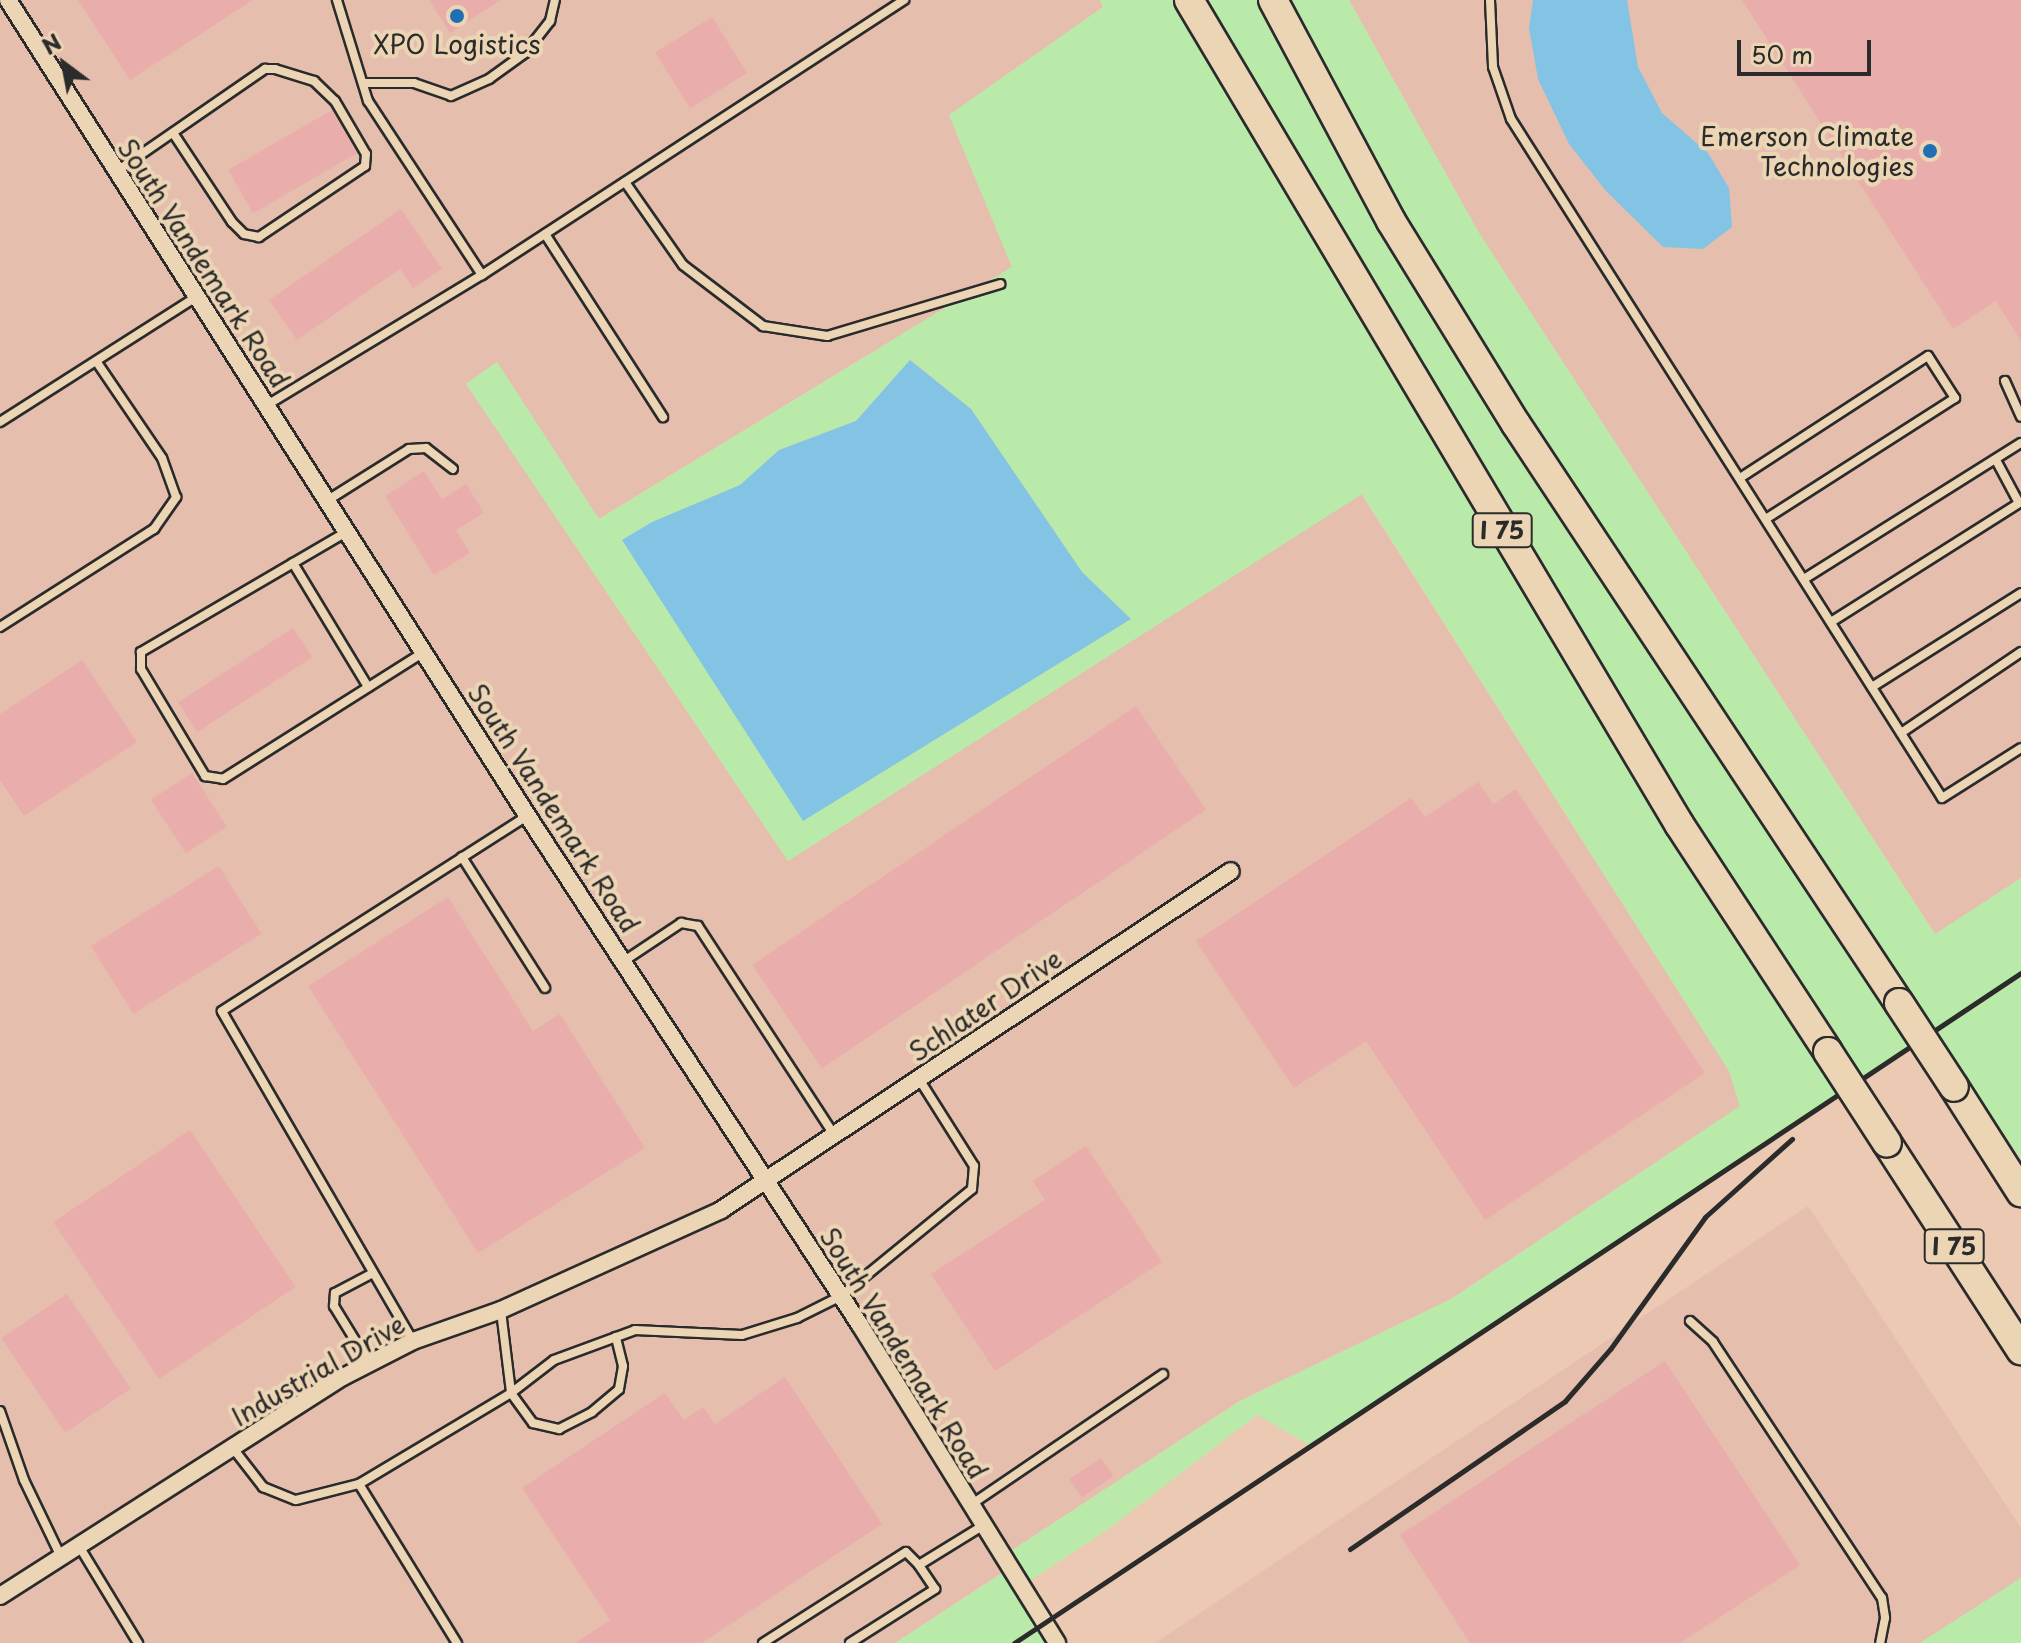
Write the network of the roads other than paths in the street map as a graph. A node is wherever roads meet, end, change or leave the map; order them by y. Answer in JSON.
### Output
{"nodes":[{"id":1,"x":8,"y":0,"type":"edge"},
{"id":2,"x":337,"y":0,"type":"edge"},
{"id":3,"x":555,"y":0,"type":"edge"},
{"id":4,"x":904,"y":0,"type":"edge"},
{"id":5,"x":1189,"y":0,"type":"edge"},
{"id":6,"x":1273,"y":0,"type":"edge"},
{"id":7,"x":1490,"y":0,"type":"edge"},
{"id":8,"x":363,"y":83,"type":"junction"},
{"id":9,"x":173,"y":133,"type":"junction"},
{"id":10,"x":117,"y":171,"type":"junction"},
{"id":11,"x":625,"y":182,"type":"junction"},
{"id":12,"x":545,"y":234,"type":"junction"},
{"id":13,"x":482,"y":275,"type":"junction"},
{"id":14,"x":1000,"y":284,"type":"dead end"},
{"id":15,"x":197,"y":296,"type":"junction"},
{"id":16,"x":96,"y":361,"type":"junction"},
{"id":17,"x":2005,"y":381,"type":"dead end"},
{"id":18,"x":267,"y":405,"type":"junction"},
{"id":19,"x":663,"y":417,"type":"dead end"},
{"id":20,"x":2021,"y":417,"type":"edge"},
{"id":21,"x":0,"y":422,"type":"edge"},
{"id":22,"x":2021,"y":443,"type":"edge"},
{"id":23,"x":1997,"y":462,"type":"junction"},
{"id":24,"x":453,"y":469,"type":"dead end"},
{"id":25,"x":1740,"y":478,"type":"junction"},
{"id":26,"x":328,"y":500,"type":"junction"},
{"id":27,"x":1766,"y":519,"type":"junction"},
{"id":28,"x":348,"y":531,"type":"junction"},
{"id":29,"x":293,"y":563,"type":"junction"},
{"id":30,"x":1804,"y":579,"type":"junction"},
{"id":31,"x":2021,"y":593,"type":"edge"},
{"id":32,"x":1831,"y":622,"type":"junction"},
{"id":33,"x":0,"y":627,"type":"edge"},
{"id":34,"x":424,"y":651,"type":"junction"},
{"id":35,"x":2021,"y":652,"type":"edge"},
{"id":36,"x":368,"y":687,"type":"junction"},
{"id":37,"x":1872,"y":687,"type":"junction"},
{"id":38,"x":1901,"y":733,"type":"junction"},
{"id":39,"x":2021,"y":748,"type":"edge"},
{"id":40,"x":527,"y":815,"type":"junction"},
{"id":41,"x":462,"y":857,"type":"junction"},
{"id":42,"x":1231,"y":871,"type":"dead end"},
{"id":43,"x":624,"y":961,"type":"junction"},
{"id":44,"x":545,"y":988,"type":"dead end"},
{"id":45,"x":918,"y":1078,"type":"junction"},
{"id":46,"x":834,"y":1135,"type":"junction"},
{"id":47,"x":766,"y":1180,"type":"junction"},
{"id":48,"x":2021,"y":1192,"type":"edge"},
{"id":49,"x":373,"y":1273,"type":"junction"},
{"id":50,"x":841,"y":1296,"type":"junction"},
{"id":51,"x":501,"y":1310,"type":"junction"},
{"id":52,"x":1690,"y":1321,"type":"dead end"},
{"id":53,"x":616,"y":1337,"type":"junction"},
{"id":54,"x":413,"y":1341,"type":"junction"},
{"id":55,"x":2021,"y":1350,"type":"edge"},
{"id":56,"x":369,"y":1363,"type":"junction"},
{"id":57,"x":1163,"y":1374,"type":"dead end"},
{"id":58,"x":511,"y":1393,"type":"junction"},
{"id":59,"x":0,"y":1411,"type":"edge"},
{"id":60,"x":232,"y":1446,"type":"junction"},
{"id":61,"x":359,"y":1484,"type":"junction"},
{"id":62,"x":971,"y":1505,"type":"junction"},
{"id":63,"x":984,"y":1525,"type":"junction"},
{"id":64,"x":79,"y":1545,"type":"junction"},
{"id":65,"x":61,"y":1557,"type":"junction"},
{"id":66,"x":919,"y":1565,"type":"junction"},
{"id":67,"x":0,"y":1596,"type":"edge"},
{"id":68,"x":138,"y":1643,"type":"edge"},
{"id":69,"x":457,"y":1643,"type":"edge"},
{"id":70,"x":763,"y":1643,"type":"edge"},
{"id":71,"x":850,"y":1643,"type":"edge"},
{"id":72,"x":1057,"y":1643,"type":"edge"},
{"id":73,"x":1880,"y":1643,"type":"edge"}],
"edges":[{"from":1,"to":10,"type":"street","name":"South Vandemark Road"},
{"from":2,"to":8,"type":"lane"},
{"from":3,"to":8,"type":"lane"},
{"from":4,"to":11,"type":"lane"},
{"from":5,"to":55,"type":"highway","number":"I 75","bridge":true},
{"from":6,"to":48,"type":"highway","number":"I 75","bridge":true},
{"from":7,"to":25,"type":"lane"},
{"from":8,"to":13,"type":"lane"},
{"from":9,"to":9,"type":"lane"},
{"from":9,"to":10,"type":"lane"},
{"from":10,"to":15,"type":"street","name":"South Vandemark Road"},
{"from":11,"to":12,"type":"lane"},
{"from":11,"to":14,"type":"lane"},
{"from":12,"to":13,"type":"lane"},
{"from":12,"to":19,"type":"lane"},
{"from":13,"to":18,"type":"lane"},
{"from":15,"to":16,"type":"lane"},
{"from":15,"to":18,"type":"street","name":"South Vandemark Road"},
{"from":16,"to":21,"type":"lane"},
{"from":16,"to":33,"type":"lane"},
{"from":17,"to":20,"type":"lane"},
{"from":18,"to":26,"type":"street","name":"South Vandemark Road"},
{"from":22,"to":23,"type":"lane"},
{"from":23,"to":30,"type":"lane"},
{"from":23,"to":32,"type":"lane"},
{"from":24,"to":26,"type":"lane"},
{"from":25,"to":27,"type":"lane"},
{"from":25,"to":27,"type":"lane"},
{"from":26,"to":28,"type":"street","name":"South Vandemark Road"},
{"from":27,"to":30,"type":"lane"},
{"from":28,"to":29,"type":"lane"},
{"from":28,"to":34,"type":"street","name":"South Vandemark Road"},
{"from":29,"to":36,"type":"lane"},
{"from":29,"to":36,"type":"lane"},
{"from":30,"to":32,"type":"lane"},
{"from":31,"to":37,"type":"lane"},
{"from":32,"to":37,"type":"lane"},
{"from":34,"to":36,"type":"lane"},
{"from":34,"to":40,"type":"street","name":"South Vandemark Road"},
{"from":35,"to":38,"type":"lane"},
{"from":37,"to":38,"type":"lane"},
{"from":38,"to":39,"type":"lane"},
{"from":40,"to":41,"type":"lane"},
{"from":40,"to":43,"type":"street","name":"South Vandemark Road"},
{"from":41,"to":44,"type":"lane"},
{"from":41,"to":49,"type":"lane"},
{"from":42,"to":45,"type":"street","name":"Schlater Drive"},
{"from":43,"to":46,"type":"lane"},
{"from":43,"to":47,"type":"street","name":"South Vandemark Road"},
{"from":45,"to":46,"type":"street","name":"Schlater Drive"},
{"from":45,"to":50,"type":"lane"},
{"from":46,"to":47,"type":"street","name":"Schlater Drive"},
{"from":47,"to":50,"type":"street","name":"South Vandemark Road"},
{"from":47,"to":51,"type":"street","name":"Industrial Drive"},
{"from":49,"to":54,"type":"lane"},
{"from":49,"to":56,"type":"lane"},
{"from":50,"to":53,"type":"lane"},
{"from":50,"to":62,"type":"street","name":"South Vandemark Road"},
{"from":51,"to":54,"type":"street","name":"Industrial Drive"},
{"from":51,"to":58,"type":"lane"},
{"from":52,"to":73,"type":"lane"},
{"from":53,"to":58,"type":"lane"},
{"from":53,"to":58,"type":"lane"},
{"from":54,"to":56,"type":"street","name":"Industrial Drive"},
{"from":56,"to":60,"type":"street","name":"Industrial Drive"},
{"from":57,"to":62,"type":"lane"},
{"from":58,"to":61,"type":"lane"},
{"from":59,"to":65,"type":"lane"},
{"from":60,"to":61,"type":"lane"},
{"from":60,"to":64,"type":"street","name":"Industrial Drive"},
{"from":61,"to":69,"type":"lane"},
{"from":62,"to":63,"type":"street","name":"South Vandemark Road"},
{"from":63,"to":66,"type":"lane"},
{"from":63,"to":72,"type":"street","name":"South Vandemark Road"},
{"from":64,"to":65,"type":"street","name":"Industrial Drive"},
{"from":64,"to":68,"type":"lane"},
{"from":65,"to":67,"type":"street","name":"Industrial Drive"},
{"from":66,"to":70,"type":"lane"},
{"from":66,"to":71,"type":"lane"}]}
